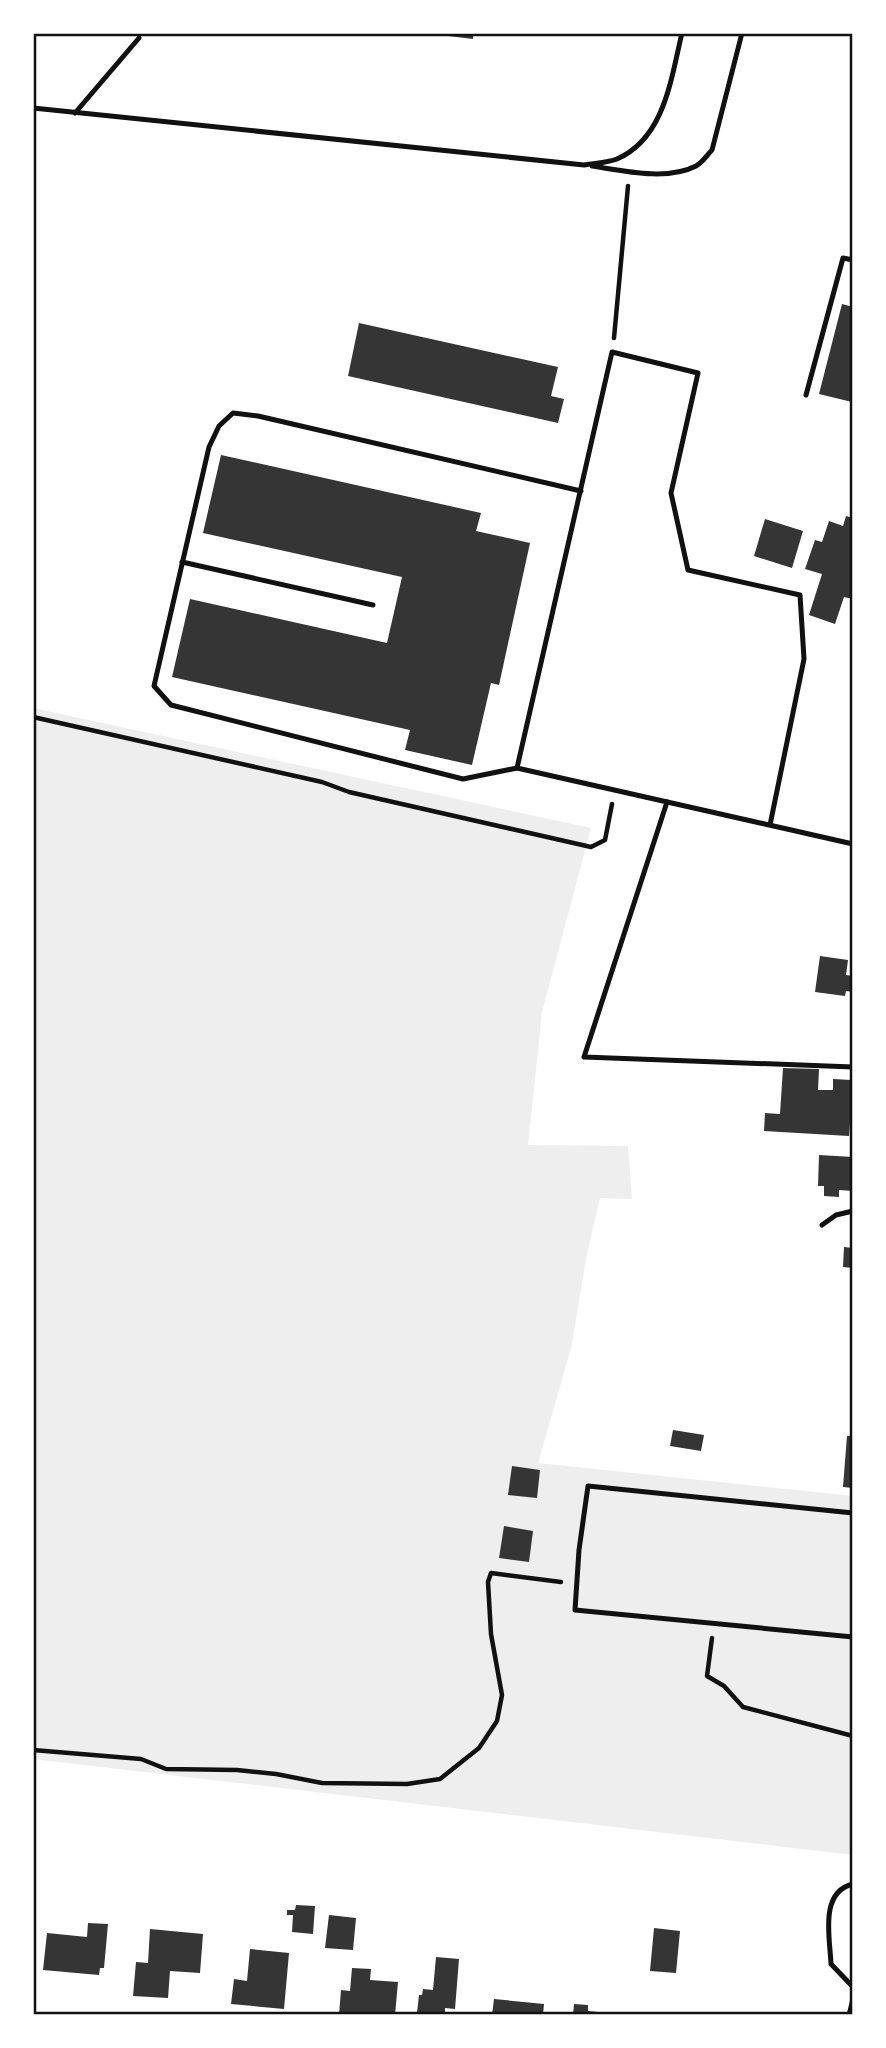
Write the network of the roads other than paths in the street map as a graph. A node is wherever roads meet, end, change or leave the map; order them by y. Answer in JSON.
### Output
{"nodes":[{"id":1,"x":682,"y":33,"type":"edge"},
{"id":2,"x":743,"y":33,"type":"edge"},
{"id":3,"x":139,"y":38,"type":"dead end"},
{"id":4,"x":33,"y":108,"type":"edge"},
{"id":5,"x":75,"y":113,"type":"junction"},
{"id":6,"x":584,"y":165,"type":"junction"},
{"id":7,"x":853,"y":260,"type":"edge"},
{"id":8,"x":806,"y":395,"type":"dead end"},
{"id":9,"x":581,"y":491,"type":"junction"},
{"id":10,"x":182,"y":562,"type":"junction"},
{"id":11,"x":373,"y":605,"type":"dead end"},
{"id":12,"x":517,"y":768,"type":"junction"},
{"id":13,"x":667,"y":802,"type":"junction"},
{"id":14,"x":770,"y":825,"type":"junction"},
{"id":15,"x":853,"y":844,"type":"edge"},
{"id":16,"x":853,"y":1067,"type":"edge"},
{"id":17,"x":853,"y":1211,"type":"edge"},
{"id":18,"x":822,"y":1225,"type":"dead end"},
{"id":19,"x":853,"y":1513,"type":"edge"},
{"id":20,"x":853,"y":1637,"type":"edge"},
{"id":21,"x":853,"y":1884,"type":"edge"},
{"id":22,"x":853,"y":1987,"type":"edge"},
{"id":23,"x":853,"y":1999,"type":"edge"},
{"id":24,"x":849,"y":2015,"type":"edge"}],
"edges":[{"from":1,"to":6,"type":"lane"},
{"from":2,"to":6,"type":"lane"},
{"from":3,"to":5,"type":"lane"},
{"from":4,"to":5,"type":"lane"},
{"from":5,"to":6,"type":"lane"},
{"from":7,"to":8,"type":"lane"},
{"from":9,"to":10,"type":"lane"},
{"from":9,"to":12,"type":"lane"},
{"from":9,"to":14,"type":"lane"},
{"from":10,"to":11,"type":"lane"},
{"from":10,"to":12,"type":"lane"},
{"from":12,"to":13,"type":"lane"},
{"from":13,"to":14,"type":"lane"},
{"from":13,"to":16,"type":"lane"},
{"from":14,"to":15,"type":"lane"},
{"from":17,"to":18,"type":"lane"},
{"from":19,"to":20,"type":"lane"},
{"from":21,"to":22,"type":"lane"},
{"from":23,"to":24,"type":"lane"}]}
